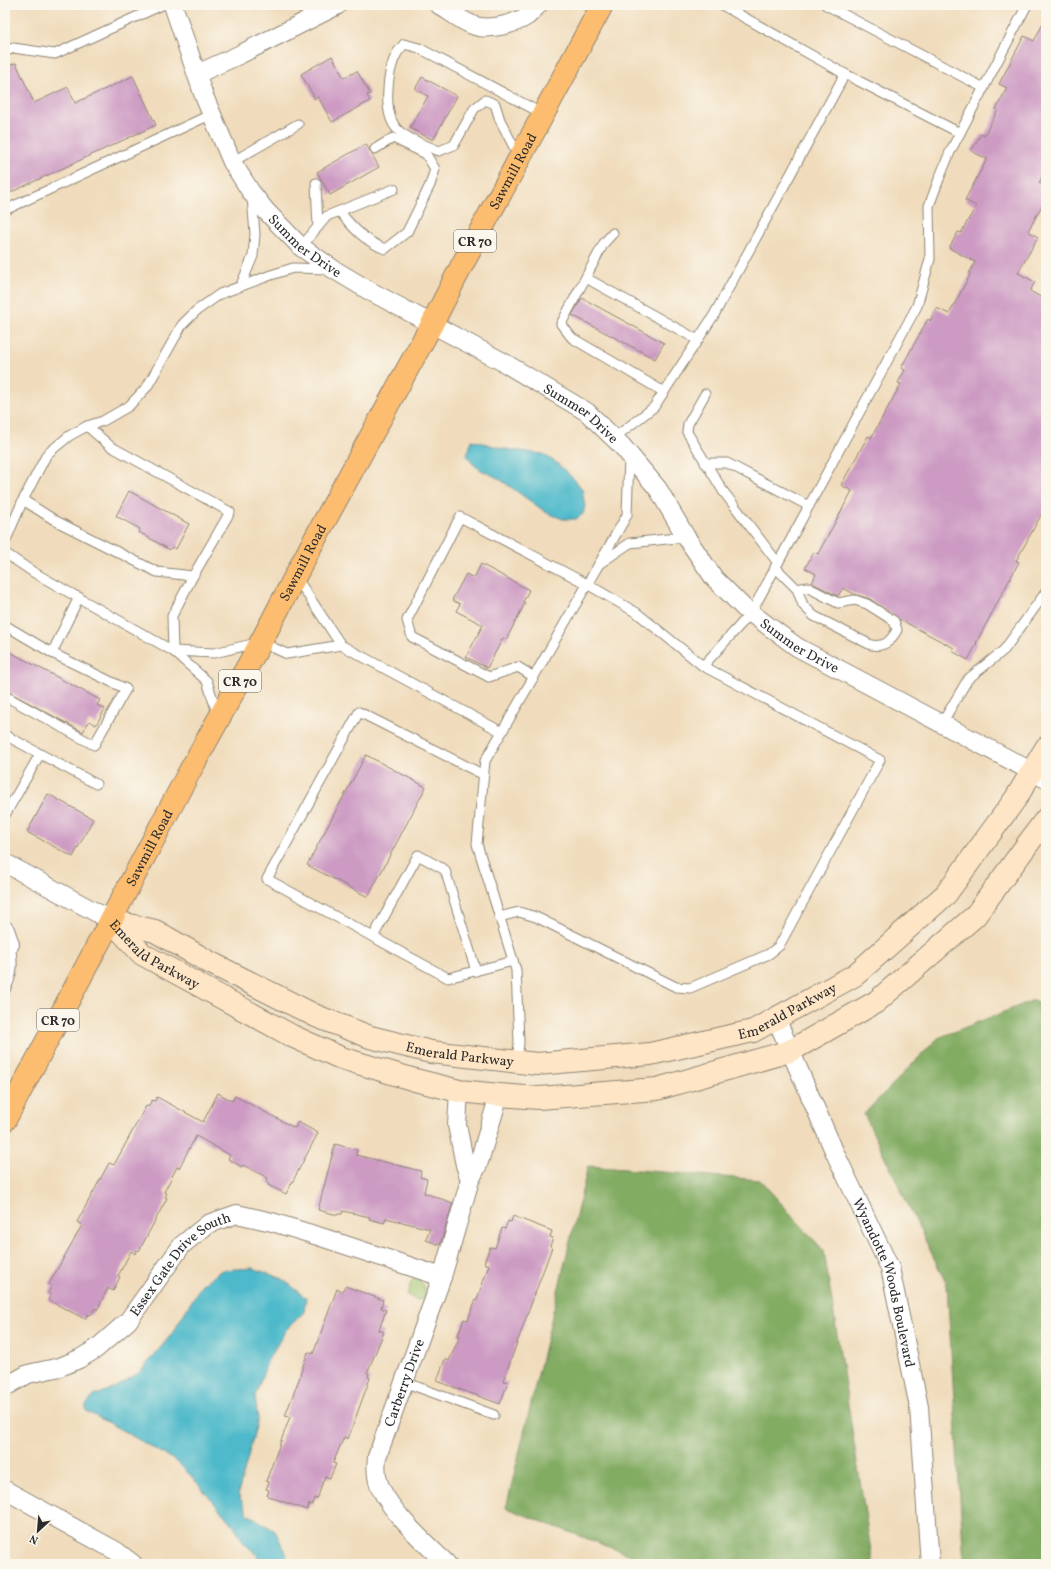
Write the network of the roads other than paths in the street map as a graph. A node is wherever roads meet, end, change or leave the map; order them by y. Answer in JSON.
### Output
{"nodes":[{"id":1,"x":162,"y":5,"type":"edge"},
{"id":2,"x":173,"y":5,"type":"edge"},
{"id":3,"x":338,"y":5,"type":"edge"},
{"id":4,"x":439,"y":5,"type":"edge"},
{"id":5,"x":538,"y":5,"type":"edge"},
{"id":6,"x":602,"y":5,"type":"edge"},
{"id":7,"x":715,"y":5,"type":"edge"},
{"id":8,"x":826,"y":5,"type":"edge"},
{"id":9,"x":1027,"y":5,"type":"edge"},
{"id":10,"x":725,"y":7,"type":"edge"},
{"id":11,"x":5,"y":52,"type":"edge"},
{"id":12,"x":197,"y":74,"type":"junction"},
{"id":13,"x":845,"y":74,"type":"junction"},
{"id":14,"x":984,"y":88,"type":"junction"},
{"id":15,"x":212,"y":114,"type":"junction"},
{"id":16,"x":543,"y":114,"type":"junction"},
{"id":17,"x":298,"y":124,"type":"dead end"},
{"id":18,"x":960,"y":133,"type":"junction"},
{"id":19,"x":375,"y":149,"type":"dead end"},
{"id":20,"x":519,"y":158,"type":"junction"},
{"id":21,"x":232,"y":162,"type":"junction"},
{"id":22,"x":316,"y":183,"type":"dead end"},
{"id":23,"x":394,"y":189,"type":"dead end"},
{"id":24,"x":251,"y":192,"type":"junction"},
{"id":25,"x":5,"y":210,"type":"edge"},
{"id":26,"x":340,"y":212,"type":"junction"},
{"id":27,"x":318,"y":227,"type":"junction"},
{"id":28,"x":613,"y":233,"type":"dead end"},
{"id":29,"x":301,"y":247,"type":"junction"},
{"id":30,"x":333,"y":269,"type":"junction"},
{"id":31,"x":586,"y":278,"type":"junction"},
{"id":32,"x":241,"y":285,"type":"junction"},
{"id":33,"x":432,"y":324,"type":"junction"},
{"id":34,"x":698,"y":340,"type":"junction"},
{"id":35,"x":664,"y":392,"type":"junction"},
{"id":36,"x":705,"y":394,"type":"dead end"},
{"id":37,"x":87,"y":426,"type":"junction"},
{"id":38,"x":614,"y":438,"type":"junction"},
{"id":39,"x":630,"y":455,"type":"junction"},
{"id":40,"x":705,"y":463,"type":"junction"},
{"id":41,"x":23,"y":500,"type":"junction"},
{"id":42,"x":809,"y":506,"type":"junction"},
{"id":43,"x":686,"y":537,"type":"junction"},
{"id":44,"x":5,"y":542,"type":"edge"},
{"id":45,"x":5,"y":553,"type":"edge"},
{"id":46,"x":599,"y":564,"type":"junction"},
{"id":47,"x":776,"y":565,"type":"junction"},
{"id":48,"x":193,"y":576,"type":"junction"},
{"id":49,"x":295,"y":577,"type":"junction"},
{"id":50,"x":587,"y":584,"type":"junction"},
{"id":51,"x":797,"y":589,"type":"junction"},
{"id":52,"x":1046,"y":592,"type":"edge"},
{"id":53,"x":79,"y":597,"type":"junction"},
{"id":54,"x":750,"y":613,"type":"junction"},
{"id":55,"x":6,"y":629,"type":"edge"},
{"id":56,"x":261,"y":642,"type":"junction"},
{"id":57,"x":341,"y":645,"type":"junction"},
{"id":58,"x":173,"y":651,"type":"junction"},
{"id":59,"x":52,"y":653,"type":"junction"},
{"id":60,"x":703,"y":666,"type":"junction"},
{"id":61,"x":534,"y":677,"type":"junction"},
{"id":62,"x":5,"y":696,"type":"edge"},
{"id":63,"x":219,"y":719,"type":"junction"},
{"id":64,"x":942,"y":723,"type":"junction"},
{"id":65,"x":502,"y":732,"type":"junction"},
{"id":66,"x":5,"y":735,"type":"edge"},
{"id":67,"x":1046,"y":748,"type":"edge"},
{"id":68,"x":40,"y":754,"type":"junction"},
{"id":69,"x":484,"y":775,"type":"junction"},
{"id":70,"x":1039,"y":775,"type":"edge"},
{"id":71,"x":96,"y":784,"type":"dead end"},
{"id":72,"x":5,"y":815,"type":"edge"},
{"id":73,"x":1046,"y":819,"type":"edge"},
{"id":74,"x":5,"y":864,"type":"edge"},
{"id":75,"x":499,"y":917,"type":"junction"},
{"id":76,"x":112,"y":921,"type":"junction"},
{"id":77,"x":7,"y":937,"type":"edge"},
{"id":78,"x":373,"y":937,"type":"junction"},
{"id":79,"x":513,"y":961,"type":"junction"},
{"id":80,"x":476,"y":970,"type":"junction"},
{"id":81,"x":5,"y":990,"type":"edge"},
{"id":82,"x":776,"y":1018,"type":"junction"},
{"id":83,"x":790,"y":1050,"type":"junction"},
{"id":84,"x":517,"y":1062,"type":"junction"},
{"id":85,"x":459,"y":1091,"type":"junction"},
{"id":86,"x":499,"y":1095,"type":"junction"},
{"id":87,"x":5,"y":1120,"type":"edge"},
{"id":88,"x":470,"y":1180,"type":"junction"},
{"id":89,"x":442,"y":1277,"type":"junction"},
{"id":90,"x":404,"y":1382,"type":"junction"},
{"id":91,"x":5,"y":1387,"type":"edge"},
{"id":92,"x":494,"y":1415,"type":"dead end"},
{"id":93,"x":5,"y":1490,"type":"edge"},
{"id":94,"x":133,"y":1564,"type":"edge"},
{"id":95,"x":447,"y":1564,"type":"edge"},
{"id":96,"x":930,"y":1564,"type":"edge"}],
"edges":[{"from":1,"to":11,"type":"lane"},
{"from":2,"to":12,"type":"street","name":"Summer Drive"},
{"from":3,"to":12,"type":"street"},
{"from":4,"to":5,"type":"street"},
{"from":6,"to":16,"type":"main road","name":"Sawmill Road","number":"CR 70"},
{"from":7,"to":10,"type":"lane"},
{"from":8,"to":14,"type":"lane"},
{"from":9,"to":14,"type":"lane"},
{"from":10,"to":13,"type":"lane"},
{"from":12,"to":15,"type":"street","name":"Summer Drive"},
{"from":13,"to":18,"type":"lane"},
{"from":13,"to":34,"type":"lane"},
{"from":14,"to":18,"type":"lane"},
{"from":15,"to":21,"type":"street","name":"Summer Drive"},
{"from":15,"to":25,"type":"lane"},
{"from":16,"to":20,"type":"main road","name":"Sawmill Road","number":"CR 70"},
{"from":16,"to":20,"type":"lane"},
{"from":17,"to":21,"type":"lane"},
{"from":18,"to":42,"type":"lane"},
{"from":19,"to":26,"type":"lane"},
{"from":20,"to":33,"type":"main road","name":"Sawmill Road","number":"CR 70"},
{"from":21,"to":24,"type":"street","name":"Summer Drive"},
{"from":22,"to":27,"type":"lane"},
{"from":23,"to":26,"type":"lane"},
{"from":24,"to":29,"type":"street","name":"Summer Drive"},
{"from":24,"to":32,"type":"lane"},
{"from":26,"to":27,"type":"lane"},
{"from":27,"to":29,"type":"lane"},
{"from":28,"to":31,"type":"lane"},
{"from":29,"to":30,"type":"street","name":"Summer Drive"},
{"from":30,"to":32,"type":"lane"},
{"from":30,"to":33,"type":"street","name":"Summer Drive"},
{"from":31,"to":34,"type":"lane"},
{"from":31,"to":35,"type":"lane"},
{"from":32,"to":37,"type":"lane"},
{"from":33,"to":38,"type":"street","name":"Summer Drive"},
{"from":33,"to":49,"type":"main road","name":"Sawmill Road","number":"CR 70"},
{"from":34,"to":35,"type":"lane"},
{"from":35,"to":38,"type":"lane"},
{"from":36,"to":40,"type":"lane"},
{"from":37,"to":41,"type":"lane"},
{"from":37,"to":48,"type":"lane"},
{"from":38,"to":39,"type":"street","name":"Summer Drive"},
{"from":39,"to":43,"type":"street","name":"Summer Drive"},
{"from":39,"to":46,"type":"lane"},
{"from":40,"to":42,"type":"lane"},
{"from":40,"to":47,"type":"lane"},
{"from":41,"to":44,"type":"lane"},
{"from":41,"to":48,"type":"lane"},
{"from":42,"to":47,"type":"lane"},
{"from":43,"to":46,"type":"lane"},
{"from":43,"to":54,"type":"street","name":"Summer Drive"},
{"from":45,"to":53,"type":"lane"},
{"from":46,"to":50,"type":"lane"},
{"from":47,"to":51,"type":"lane"},
{"from":47,"to":54,"type":"lane"},
{"from":48,"to":58,"type":"lane"},
{"from":49,"to":56,"type":"main road","name":"Sawmill Road","number":"CR 70"},
{"from":49,"to":57,"type":"lane"},
{"from":50,"to":60,"type":"lane"},
{"from":50,"to":61,"type":"lane"},
{"from":50,"to":61,"type":"lane"},
{"from":51,"to":51,"type":"lane"},
{"from":52,"to":64,"type":"lane"},
{"from":53,"to":58,"type":"lane"},
{"from":53,"to":59,"type":"lane"},
{"from":54,"to":60,"type":"lane"},
{"from":54,"to":64,"type":"street","name":"Summer Drive"},
{"from":55,"to":59,"type":"lane"},
{"from":56,"to":57,"type":"lane"},
{"from":56,"to":58,"type":"lane"},
{"from":56,"to":63,"type":"main road","name":"Sawmill Road","number":"CR 70"},
{"from":57,"to":65,"type":"lane"},
{"from":58,"to":63,"type":"lane"},
{"from":59,"to":62,"type":"lane"},
{"from":60,"to":75,"type":"lane"},
{"from":61,"to":65,"type":"lane"},
{"from":63,"to":76,"type":"main road","name":"Sawmill Road","number":"CR 70"},
{"from":64,"to":70,"type":"street","name":"Summer Drive"},
{"from":65,"to":69,"type":"lane"},
{"from":66,"to":68,"type":"lane"},
{"from":67,"to":70,"type":"main road","name":"Emerald Parkway"},
{"from":68,"to":71,"type":"lane"},
{"from":68,"to":72,"type":"lane"},
{"from":69,"to":75,"type":"lane"},
{"from":69,"to":78,"type":"lane"},
{"from":70,"to":82,"type":"main road","name":"Emerald Parkway"},
{"from":73,"to":83,"type":"main road","name":"Emerald Parkway"},
{"from":74,"to":76,"type":"street"},
{"from":75,"to":79,"type":"lane"},
{"from":76,"to":84,"type":"main road","name":"Emerald Parkway"},
{"from":76,"to":85,"type":"main road","name":"Emerald Parkway"},
{"from":76,"to":87,"type":"main road","name":"Sawmill Road","number":"CR 70"},
{"from":77,"to":81,"type":"lane"},
{"from":78,"to":80,"type":"lane"},
{"from":78,"to":80,"type":"lane"},
{"from":79,"to":80,"type":"lane"},
{"from":79,"to":84,"type":"lane"},
{"from":82,"to":83,"type":"street","name":"Wyandotte Woods Boulevard"},
{"from":82,"to":84,"type":"main road","name":"Emerald Parkway"},
{"from":83,"to":86,"type":"main road","name":"Emerald Parkway"},
{"from":83,"to":96,"type":"street","name":"Wyandotte Woods Boulevard"},
{"from":85,"to":86,"type":"main road","name":"Emerald Parkway"},
{"from":85,"to":88,"type":"street"},
{"from":86,"to":88,"type":"street","name":"Carberry Drive"},
{"from":88,"to":89,"type":"street","name":"Carberry Drive"},
{"from":89,"to":90,"type":"street","name":"Carberry Drive"},
{"from":89,"to":91,"type":"street","name":"Essex Gate Drive South"},
{"from":90,"to":92,"type":"lane"},
{"from":90,"to":95,"type":"street","name":"Carberry Drive"},
{"from":93,"to":94,"type":"street"}]}
